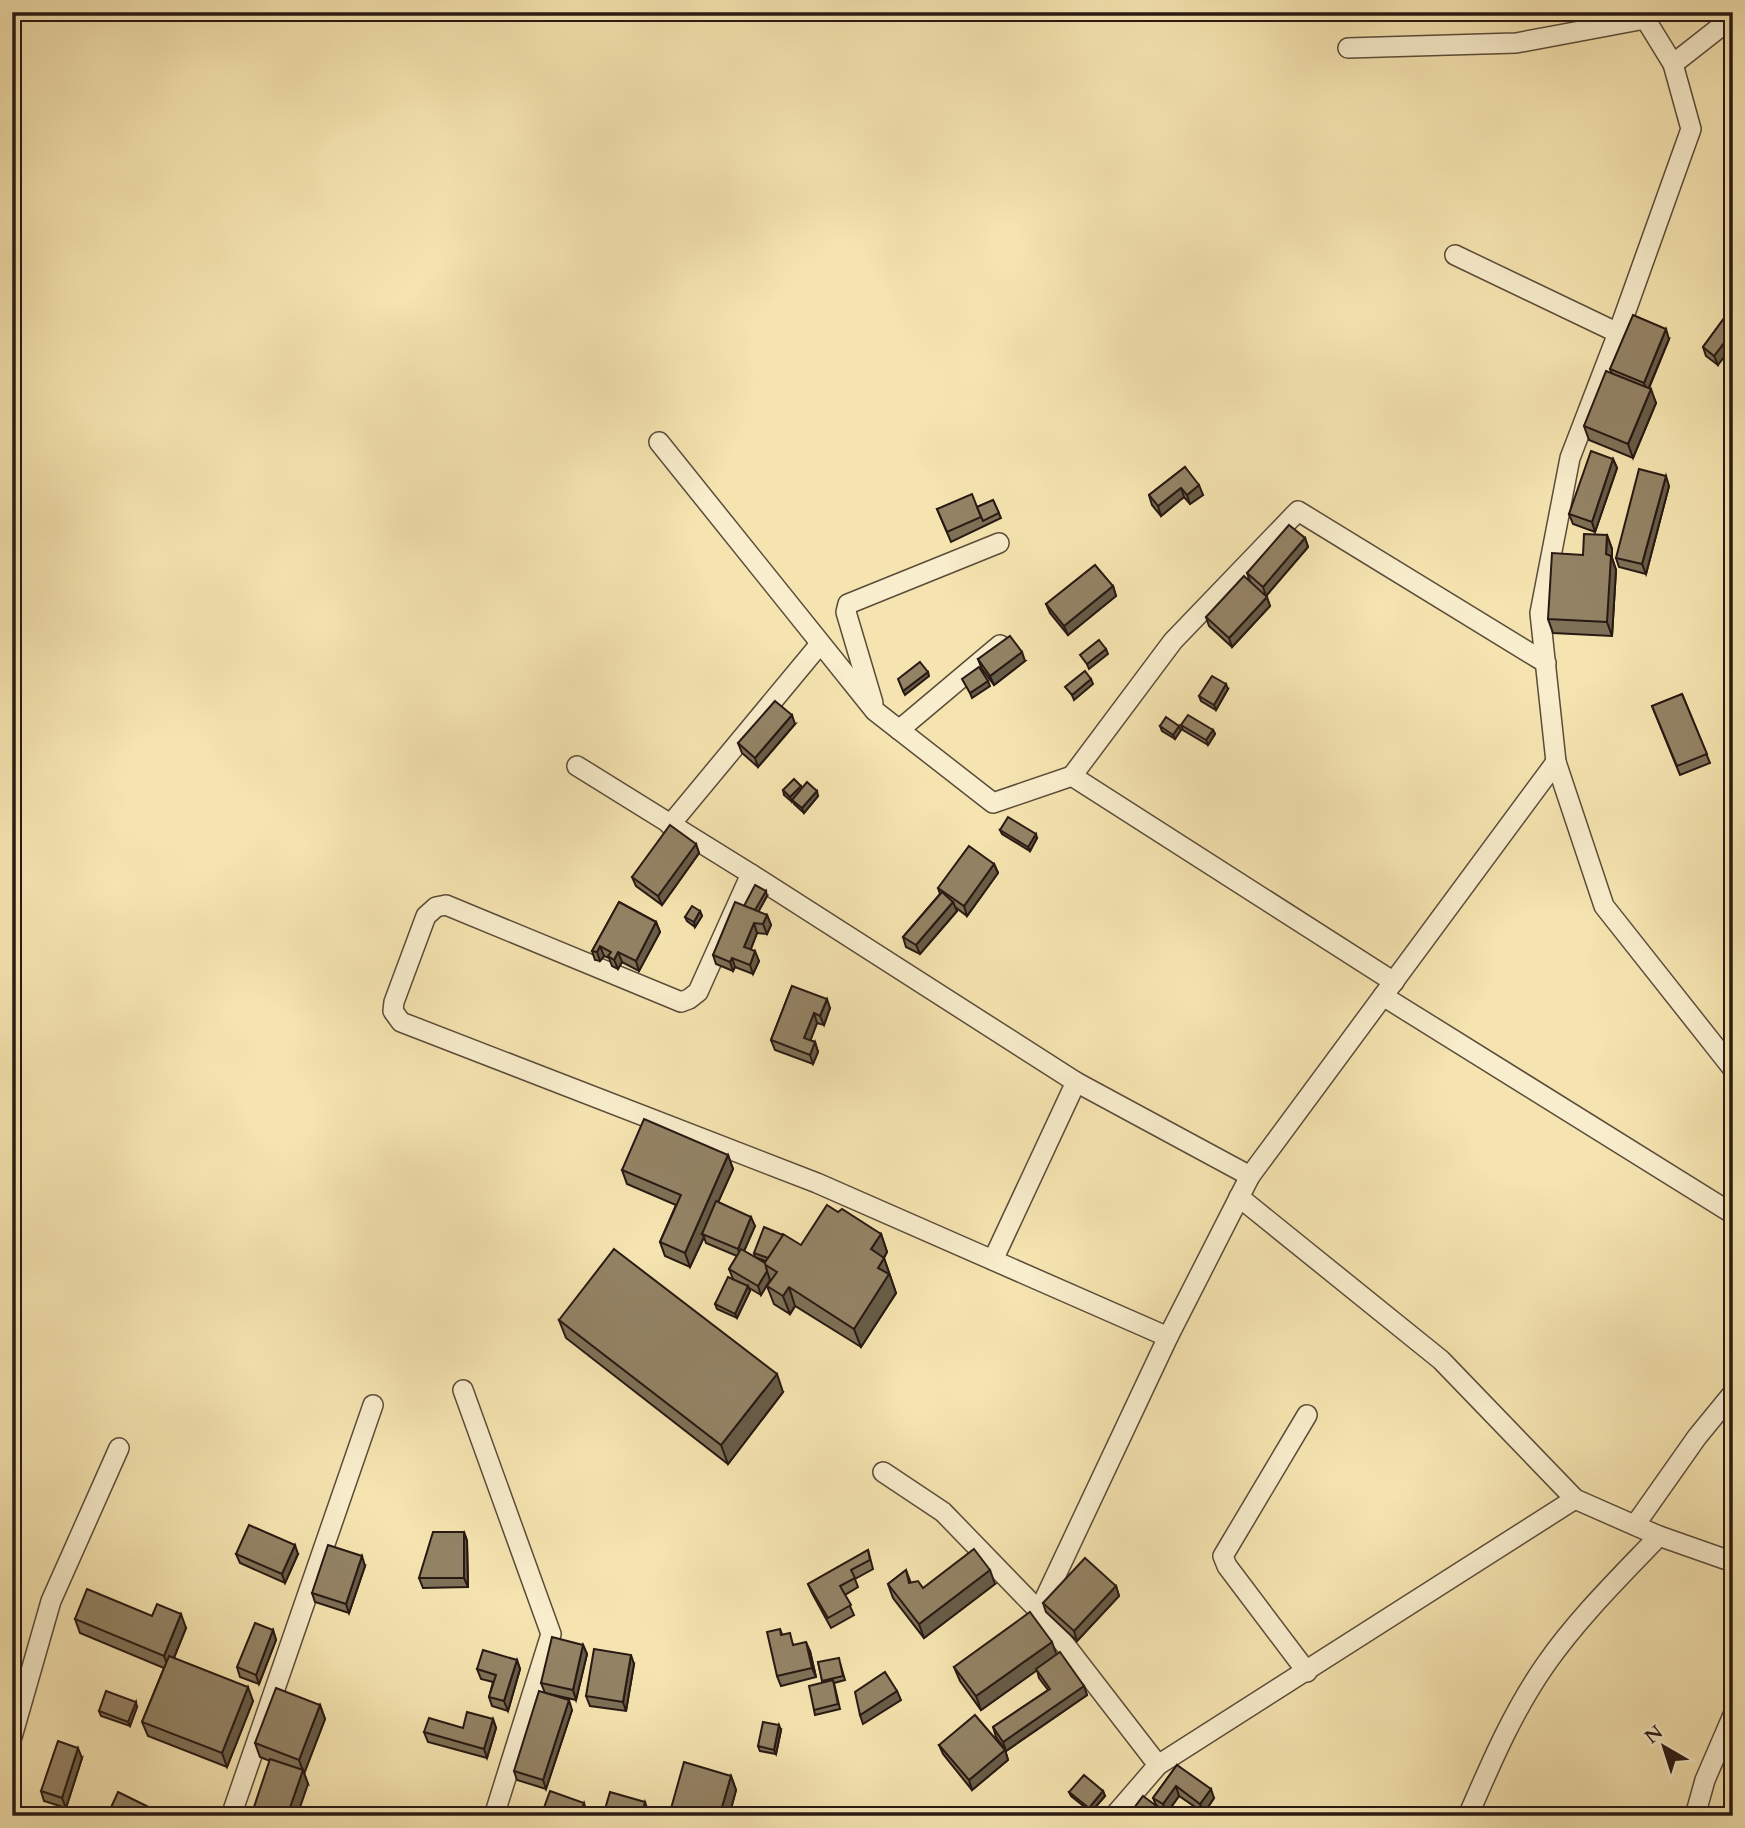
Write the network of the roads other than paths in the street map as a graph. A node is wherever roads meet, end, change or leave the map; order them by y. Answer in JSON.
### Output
{"nodes":[{"id":1,"x":1643,"y":16,"type":"edge"},
{"id":2,"x":1733,"y":17,"type":"edge"},
{"id":3,"x":1348,"y":48,"type":"dead end"},
{"id":4,"x":1673,"y":64,"type":"junction"},
{"id":5,"x":1455,"y":255,"type":"dead end"},
{"id":6,"x":1618,"y":333,"type":"junction"},
{"id":7,"x":659,"y":442,"type":"dead end"},
{"id":8,"x":999,"y":543,"type":"dead end"},
{"id":9,"x":1005,"y":640,"type":"edge"},
{"id":10,"x":820,"y":644,"type":"junction"},
{"id":11,"x":1546,"y":663,"type":"junction"},
{"id":12,"x":875,"y":711,"type":"junction"},
{"id":13,"x":899,"y":730,"type":"junction"},
{"id":14,"x":1556,"y":762,"type":"junction"},
{"id":15,"x":577,"y":765,"type":"dead end"},
{"id":16,"x":1072,"y":776,"type":"junction"},
{"id":17,"x":670,"y":825,"type":"junction"},
{"id":18,"x":751,"y":874,"type":"junction"},
{"id":19,"x":1388,"y":989,"type":"junction"},
{"id":20,"x":1733,"y":1069,"type":"edge"},
{"id":21,"x":1076,"y":1082,"type":"junction"},
{"id":22,"x":1250,"y":1176,"type":"junction"},
{"id":23,"x":1239,"y":1197,"type":"junction"},
{"id":24,"x":1733,"y":1214,"type":"edge"},
{"id":25,"x":993,"y":1260,"type":"junction"},
{"id":26,"x":1168,"y":1337,"type":"junction"},
{"id":27,"x":463,"y":1390,"type":"dead end"},
{"id":28,"x":1733,"y":1393,"type":"edge"},
{"id":29,"x":373,"y":1405,"type":"dead end"},
{"id":30,"x":1307,"y":1415,"type":"dead end"},
{"id":31,"x":119,"y":1448,"type":"dead end"},
{"id":32,"x":883,"y":1472,"type":"dead end"},
{"id":33,"x":1574,"y":1499,"type":"junction"},
{"id":34,"x":1635,"y":1525,"type":"junction"},
{"id":35,"x":1659,"y":1536,"type":"junction"},
{"id":36,"x":1733,"y":1562,"type":"edge"},
{"id":37,"x":1039,"y":1611,"type":"junction"},
{"id":38,"x":1307,"y":1671,"type":"junction"},
{"id":39,"x":1733,"y":1715,"type":"edge"},
{"id":40,"x":12,"y":1738,"type":"edge"},
{"id":41,"x":1158,"y":1765,"type":"junction"},
{"id":42,"x":231,"y":1816,"type":"edge"},
{"id":43,"x":494,"y":1816,"type":"edge"},
{"id":44,"x":1114,"y":1816,"type":"edge"},
{"id":45,"x":1468,"y":1816,"type":"edge"},
{"id":46,"x":1695,"y":1816,"type":"edge"}],
"edges":[{"from":1,"to":3,"type":"street"},
{"from":1,"to":4,"type":"street"},
{"from":2,"to":4,"type":"street"},
{"from":4,"to":6,"type":"street"},
{"from":5,"to":6,"type":"street"},
{"from":6,"to":11,"type":"street"},
{"from":7,"to":10,"type":"street"},
{"from":8,"to":12,"type":"street"},
{"from":9,"to":13,"type":"street"},
{"from":10,"to":12,"type":"street"},
{"from":10,"to":17,"type":"street"},
{"from":11,"to":14,"type":"street"},
{"from":11,"to":16,"type":"street"},
{"from":12,"to":13,"type":"street"},
{"from":13,"to":16,"type":"street"},
{"from":14,"to":19,"type":"street"},
{"from":14,"to":20,"type":"street"},
{"from":15,"to":17,"type":"street"},
{"from":16,"to":19,"type":"street"},
{"from":17,"to":18,"type":"street"},
{"from":18,"to":21,"type":"street"},
{"from":18,"to":25,"type":"street"},
{"from":19,"to":22,"type":"street"},
{"from":19,"to":24,"type":"street"},
{"from":21,"to":22,"type":"street"},
{"from":21,"to":25,"type":"street"},
{"from":22,"to":23,"type":"street"},
{"from":23,"to":26,"type":"street"},
{"from":23,"to":33,"type":"street"},
{"from":25,"to":26,"type":"street"},
{"from":26,"to":37,"type":"street"},
{"from":27,"to":43,"type":"street"},
{"from":28,"to":34,"type":"street"},
{"from":29,"to":42,"type":"street"},
{"from":30,"to":38,"type":"street"},
{"from":31,"to":40,"type":"street"},
{"from":32,"to":37,"type":"street"},
{"from":33,"to":34,"type":"street"},
{"from":33,"to":38,"type":"street"},
{"from":34,"to":35,"type":"street"},
{"from":35,"to":36,"type":"street"},
{"from":35,"to":45,"type":"street"},
{"from":37,"to":41,"type":"street"},
{"from":38,"to":41,"type":"street"},
{"from":39,"to":46,"type":"street"},
{"from":41,"to":44,"type":"street"}]}
